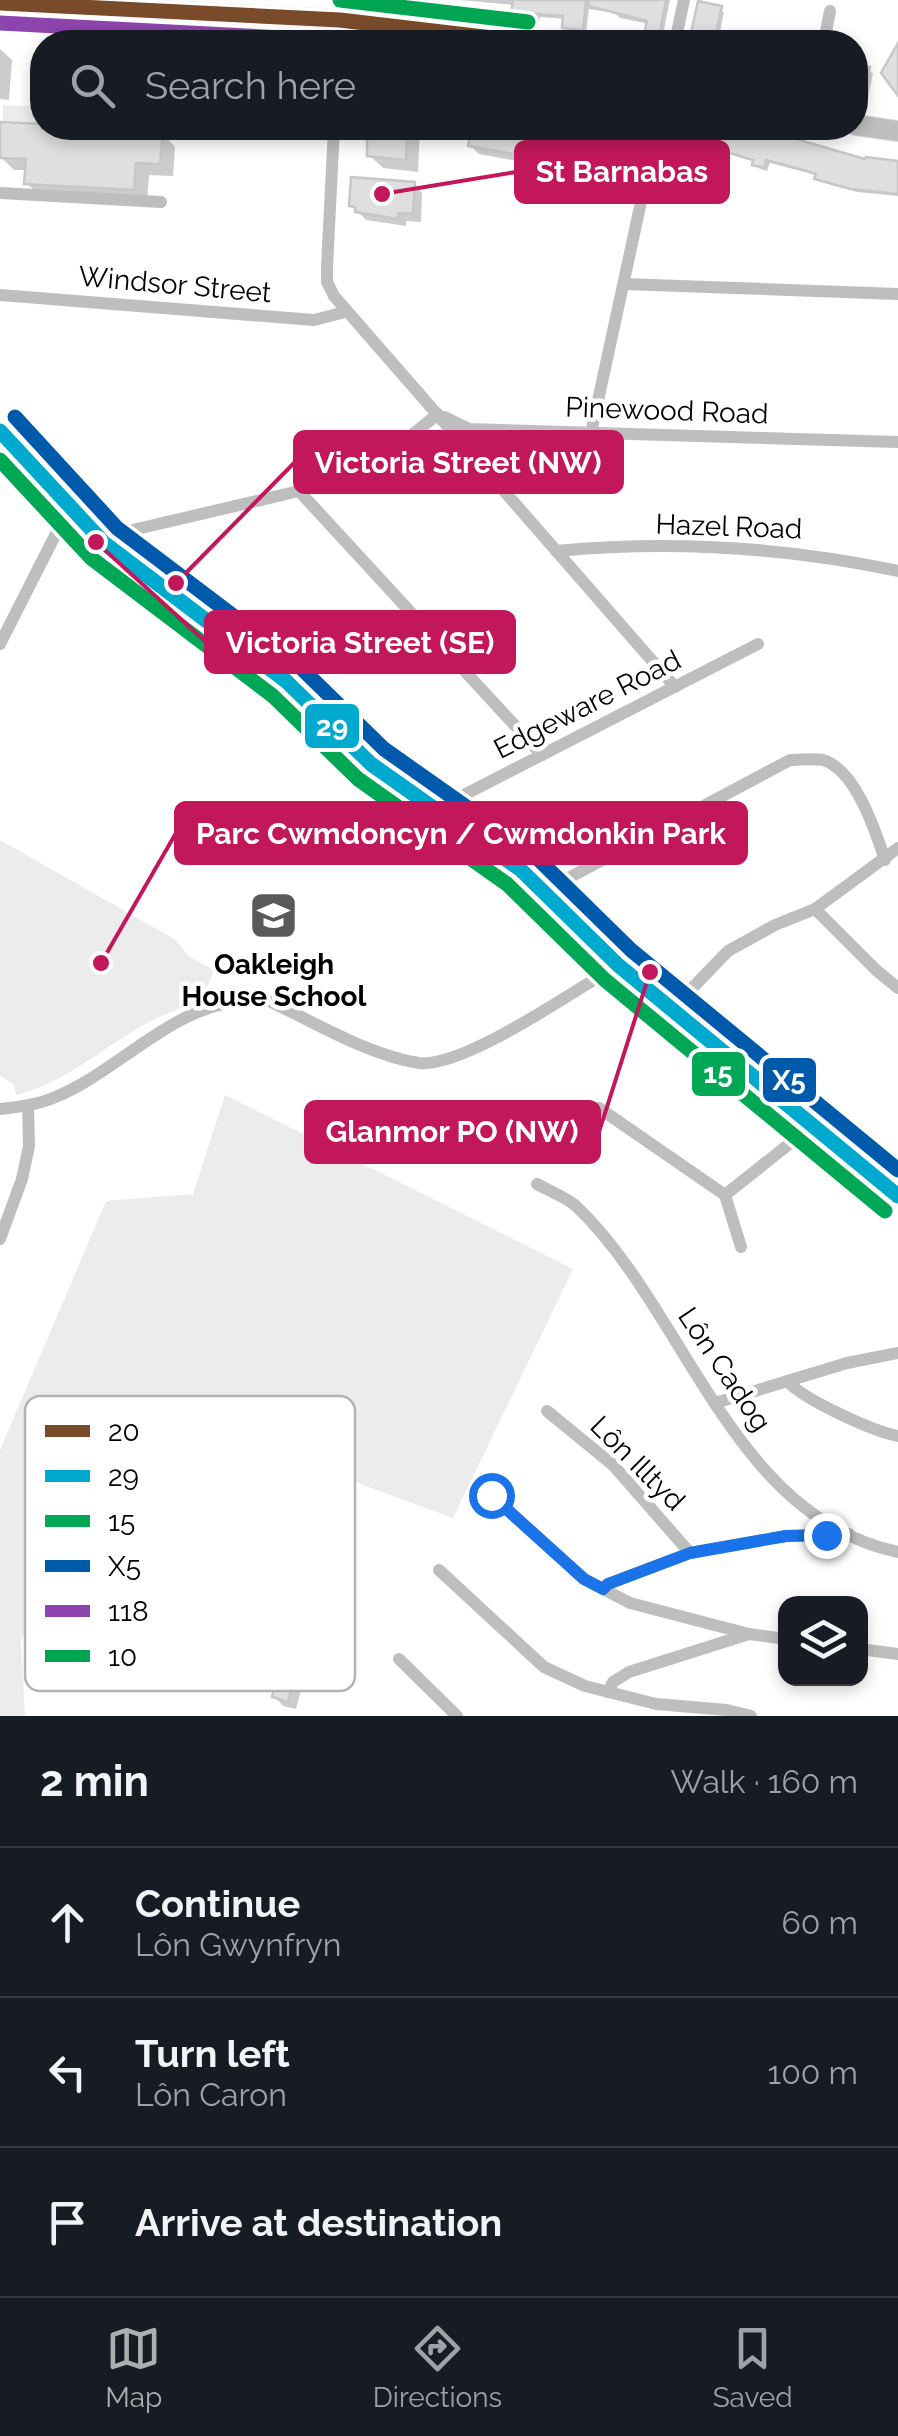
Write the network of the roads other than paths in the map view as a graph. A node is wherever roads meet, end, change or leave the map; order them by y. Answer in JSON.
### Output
{"nodes":[{"id":1,"x":684,"y":0,"type":"edge"},
{"id":2,"x":0,"y":4,"type":"edge"},
{"id":3,"x":194,"y":6,"type":"edge"},
{"id":4,"x":341,"y":10,"type":"edge"},
{"id":5,"x":830,"y":11,"type":"dead end"},
{"id":6,"x":457,"y":30,"type":"edge"},
{"id":7,"x":678,"y":30,"type":"edge"},
{"id":8,"x":826,"y":30,"type":"edge"},
{"id":9,"x":868,"y":127,"type":"edge"},
{"id":10,"x":898,"y":132,"type":"edge"},
{"id":11,"x":334,"y":140,"type":"edge"},
{"id":12,"x":654,"y":140,"type":"edge"},
{"id":13,"x":0,"y":194,"type":"edge"},
{"id":14,"x":161,"y":202,"type":"dead end"},
{"id":15,"x":624,"y":284,"type":"junction"},
{"id":16,"x":898,"y":294,"type":"edge"},
{"id":17,"x":0,"y":295,"type":"edge"},
{"id":18,"x":345,"y":312,"type":"junction"},
{"id":19,"x":438,"y":414,"type":"junction"},
{"id":20,"x":0,"y":431,"type":"edge"},
{"id":21,"x":591,"y":433,"type":"junction"},
{"id":22,"x":898,"y":442,"type":"edge"},
{"id":23,"x":299,"y":490,"type":"junction"},
{"id":24,"x":70,"y":506,"type":"junction"},
{"id":25,"x":104,"y":542,"type":"junction"},
{"id":26,"x":556,"y":552,"type":"junction"},
{"id":27,"x":898,"y":571,"type":"edge"},
{"id":28,"x":0,"y":644,"type":"edge"},
{"id":29,"x":758,"y":644,"type":"dead end"},
{"id":30,"x":675,"y":687,"type":"junction"},
{"id":31,"x":542,"y":755,"type":"junction"},
{"id":32,"x":444,"y":815,"type":"junction"},
{"id":33,"x":898,"y":848,"type":"edge"},
{"id":34,"x":885,"y":860,"type":"junction"},
{"id":35,"x":544,"y":891,"type":"junction"},
{"id":36,"x":815,"y":909,"type":"junction"},
{"id":37,"x":618,"y":965,"type":"junction"},
{"id":38,"x":898,"y":988,"type":"edge"},
{"id":39,"x":672,"y":1009,"type":"junction"},
{"id":40,"x":28,"y":1106,"type":"junction"},
{"id":41,"x":599,"y":1108,"type":"dead end"},
{"id":42,"x":0,"y":1109,"type":"edge"},
{"id":43,"x":813,"y":1125,"type":"junction"},
{"id":44,"x":536,"y":1184,"type":"dead end"},
{"id":45,"x":725,"y":1195,"type":"junction"},
{"id":46,"x":898,"y":1196,"type":"edge"},
{"id":47,"x":0,"y":1239,"type":"edge"},
{"id":48,"x":741,"y":1247,"type":"dead end"},
{"id":49,"x":898,"y":1353,"type":"edge"},
{"id":50,"x":788,"y":1382,"type":"junction"},
{"id":51,"x":715,"y":1403,"type":"junction"},
{"id":52,"x":548,"y":1411,"type":"dead end"},
{"id":53,"x":898,"y":1436,"type":"edge"},
{"id":54,"x":491,"y":1495,"type":"dead end"},
{"id":55,"x":851,"y":1534,"type":"junction"},
{"id":56,"x":898,"y":1552,"type":"edge"},
{"id":57,"x":690,"y":1553,"type":"junction"},
{"id":58,"x":440,"y":1570,"type":"dead end"},
{"id":59,"x":603,"y":1589,"type":"junction"},
{"id":60,"x":749,"y":1634,"type":"junction"},
{"id":61,"x":778,"y":1638,"type":"edge"},
{"id":62,"x":868,"y":1650,"type":"edge"},
{"id":63,"x":898,"y":1654,"type":"edge"},
{"id":64,"x":400,"y":1660,"type":"dead end"},
{"id":65,"x":608,"y":1692,"type":"junction"},
{"id":66,"x":456,"y":1716,"type":"edge"},
{"id":67,"x":751,"y":1716,"type":"edge"}],
"edges":[{"from":1,"to":7,"type":"street"},
{"from":2,"to":3,"type":"main road"},
{"from":3,"to":4,"type":"main road"},
{"from":4,"to":6,"type":"main road"},
{"from":5,"to":8,"type":"street"},
{"from":9,"to":10,"type":"main road"},
{"from":11,"to":18,"type":"street"},
{"from":12,"to":15,"type":"street"},
{"from":13,"to":14,"type":"street"},
{"from":15,"to":16,"type":"street"},
{"from":15,"to":21,"type":"street"},
{"from":17,"to":18,"type":"street","name":"Windsor Street"},
{"from":18,"to":19,"type":"street"},
{"from":19,"to":21,"type":"street","name":"Pinewood Road"},
{"from":19,"to":23,"type":"street"},
{"from":19,"to":26,"type":"street"},
{"from":20,"to":24,"type":"street"},
{"from":21,"to":22,"type":"street","name":"Pinewood Road"},
{"from":23,"to":25,"type":"street"},
{"from":23,"to":31,"type":"street"},
{"from":24,"to":25,"type":"street"},
{"from":24,"to":28,"type":"street"},
{"from":25,"to":32,"type":"street"},
{"from":26,"to":27,"type":"street","name":"Hazel Road"},
{"from":26,"to":30,"type":"street"},
{"from":29,"to":30,"type":"street","name":"Edgeware Road"},
{"from":30,"to":31,"type":"street","name":"Edgeware Road"},
{"from":31,"to":32,"type":"street","name":"Edgeware Road"},
{"from":32,"to":35,"type":"street"},
{"from":33,"to":34,"type":"street"},
{"from":34,"to":35,"type":"street"},
{"from":34,"to":36,"type":"street"},
{"from":35,"to":37,"type":"street"},
{"from":36,"to":38,"type":"street"},
{"from":36,"to":39,"type":"street"},
{"from":37,"to":39,"type":"street"},
{"from":37,"to":40,"type":"street"},
{"from":39,"to":43,"type":"street"},
{"from":40,"to":42,"type":"street"},
{"from":40,"to":47,"type":"street"},
{"from":41,"to":45,"type":"street"},
{"from":43,"to":45,"type":"street"},
{"from":43,"to":46,"type":"street"},
{"from":44,"to":51,"type":"street","name":"Lôn Cadog"},
{"from":45,"to":48,"type":"street"},
{"from":49,"to":50,"type":"street"},
{"from":50,"to":51,"type":"street"},
{"from":50,"to":53,"type":"street"},
{"from":51,"to":55,"type":"street","name":"Lôn Cadog"},
{"from":52,"to":57,"type":"street","name":"Lôn Illtyd"},
{"from":54,"to":59,"type":"street"},
{"from":55,"to":56,"type":"street","name":"Lôn Cadog"},
{"from":55,"to":57,"type":"street"},
{"from":57,"to":59,"type":"street"},
{"from":58,"to":65,"type":"street"},
{"from":59,"to":60,"type":"street"},
{"from":60,"to":61,"type":"street"},
{"from":60,"to":65,"type":"street"},
{"from":62,"to":63,"type":"street"},
{"from":64,"to":66,"type":"street"},
{"from":65,"to":67,"type":"street"}]}
